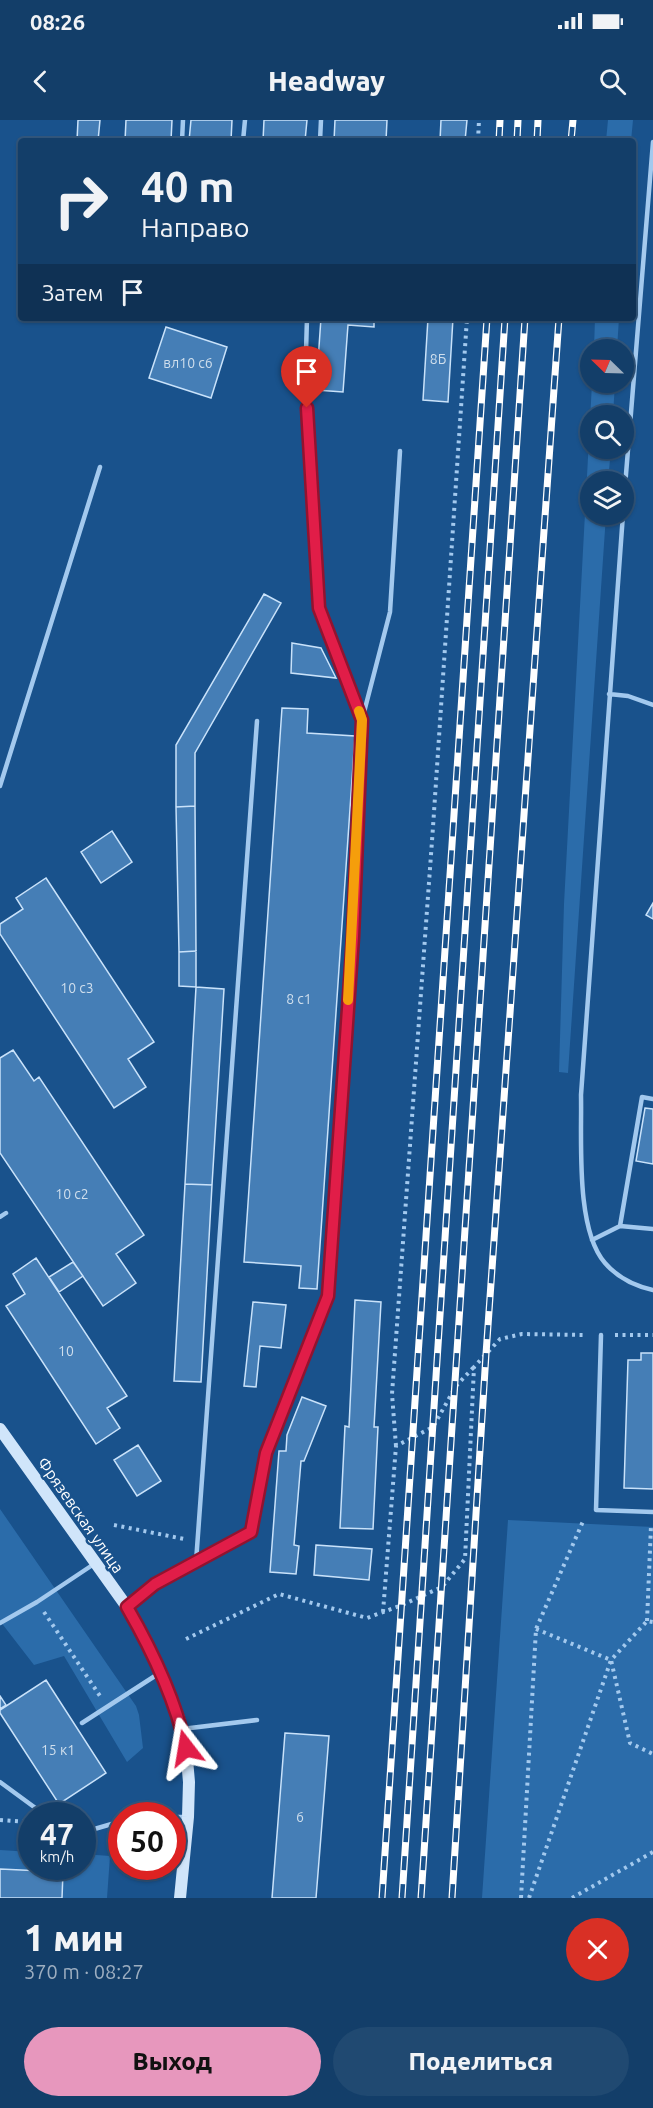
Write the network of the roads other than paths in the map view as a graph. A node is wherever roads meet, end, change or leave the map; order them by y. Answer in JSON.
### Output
{"nodes":[{"id":1,"x":183,"y":120,"type":"edge"},
{"id":2,"x":245,"y":120,"type":"edge"},
{"id":3,"x":321,"y":120,"type":"edge"},
{"id":4,"x":182,"y":138,"type":"edge"},
{"id":5,"x":243,"y":138,"type":"edge"},
{"id":6,"x":320,"y":138,"type":"edge"},
{"id":7,"x":653,"y":142,"type":"edge"},
{"id":8,"x":307,"y":321,"type":"edge"},
{"id":9,"x":400,"y":451,"type":"dead end"},
{"id":10,"x":100,"y":466,"type":"dead end"},
{"id":11,"x":626,"y":471,"type":"edge"},
{"id":12,"x":622,"y":525,"type":"edge"},
{"id":13,"x":609,"y":694,"type":"junction"},
{"id":14,"x":653,"y":705,"type":"edge"},
{"id":15,"x":362,"y":720,"type":"junction"},
{"id":16,"x":257,"y":721,"type":"dead end"},
{"id":17,"x":0,"y":786,"type":"edge"},
{"id":18,"x":653,"y":1099,"type":"edge"},
{"id":19,"x":6,"y":1213,"type":"dead end"},
{"id":20,"x":0,"y":1217,"type":"edge"},
{"id":21,"x":620,"y":1226,"type":"junction"},
{"id":22,"x":653,"y":1229,"type":"edge"},
{"id":23,"x":592,"y":1240,"type":"junction"},
{"id":24,"x":653,"y":1290,"type":"edge"},
{"id":25,"x":601,"y":1335,"type":"road end"},
{"id":26,"x":0,"y":1429,"type":"edge"},
{"id":27,"x":653,"y":1512,"type":"edge"},
{"id":28,"x":196,"y":1562,"type":"junction"},
{"id":29,"x":96,"y":1563,"type":"junction"},
{"id":30,"x":127,"y":1607,"type":"junction"},
{"id":31,"x":0,"y":1623,"type":"edge"},
{"id":32,"x":161,"y":1672,"type":"junction"},
{"id":33,"x":257,"y":1720,"type":"dead end"},
{"id":34,"x":82,"y":1723,"type":"dead end"},
{"id":35,"x":182,"y":1729,"type":"junction"},
{"id":36,"x":0,"y":1782,"type":"edge"},
{"id":37,"x":27,"y":1802,"type":"edge"},
{"id":38,"x":188,"y":1817,"type":"joint"},
{"id":39,"x":180,"y":1898,"type":"edge"}],
"edges":[{"from":1,"to":4,"type":"lane"},
{"from":2,"to":5,"type":"lane"},
{"from":3,"to":6,"type":"lane"},
{"from":7,"to":11,"type":"lane"},
{"from":8,"to":15,"type":"lane"},
{"from":9,"to":15,"type":"lane"},
{"from":10,"to":17,"type":"lane"},
{"from":12,"to":13,"type":"lane"},
{"from":13,"to":14,"type":"lane"},
{"from":13,"to":23,"type":"lane"},
{"from":15,"to":28,"type":"lane"},
{"from":16,"to":28,"type":"lane"},
{"from":18,"to":21,"type":"lane"},
{"from":19,"to":20,"type":"lane"},
{"from":21,"to":22,"type":"lane"},
{"from":21,"to":23,"type":"lane"},
{"from":23,"to":24,"type":"lane"},
{"from":25,"to":27,"type":"lane"},
{"from":26,"to":29,"type":"main road","name":"Фрязевская улица"},
{"from":28,"to":30,"type":"lane"},
{"from":29,"to":30,"type":"main road","name":"Фрязевская улица"},
{"from":29,"to":31,"type":"lane"},
{"from":30,"to":32,"type":"main road","name":"Фрязевская улица"},
{"from":32,"to":34,"type":"lane"},
{"from":32,"to":35,"type":"main road","name":"Фрязевская улица"},
{"from":33,"to":35,"type":"lane"},
{"from":35,"to":38,"type":"main road","name":"Фрязевская улица"},
{"from":36,"to":37,"type":"lane"},
{"from":38,"to":39,"type":"main road","name":"Фрязевская улица"}]}
